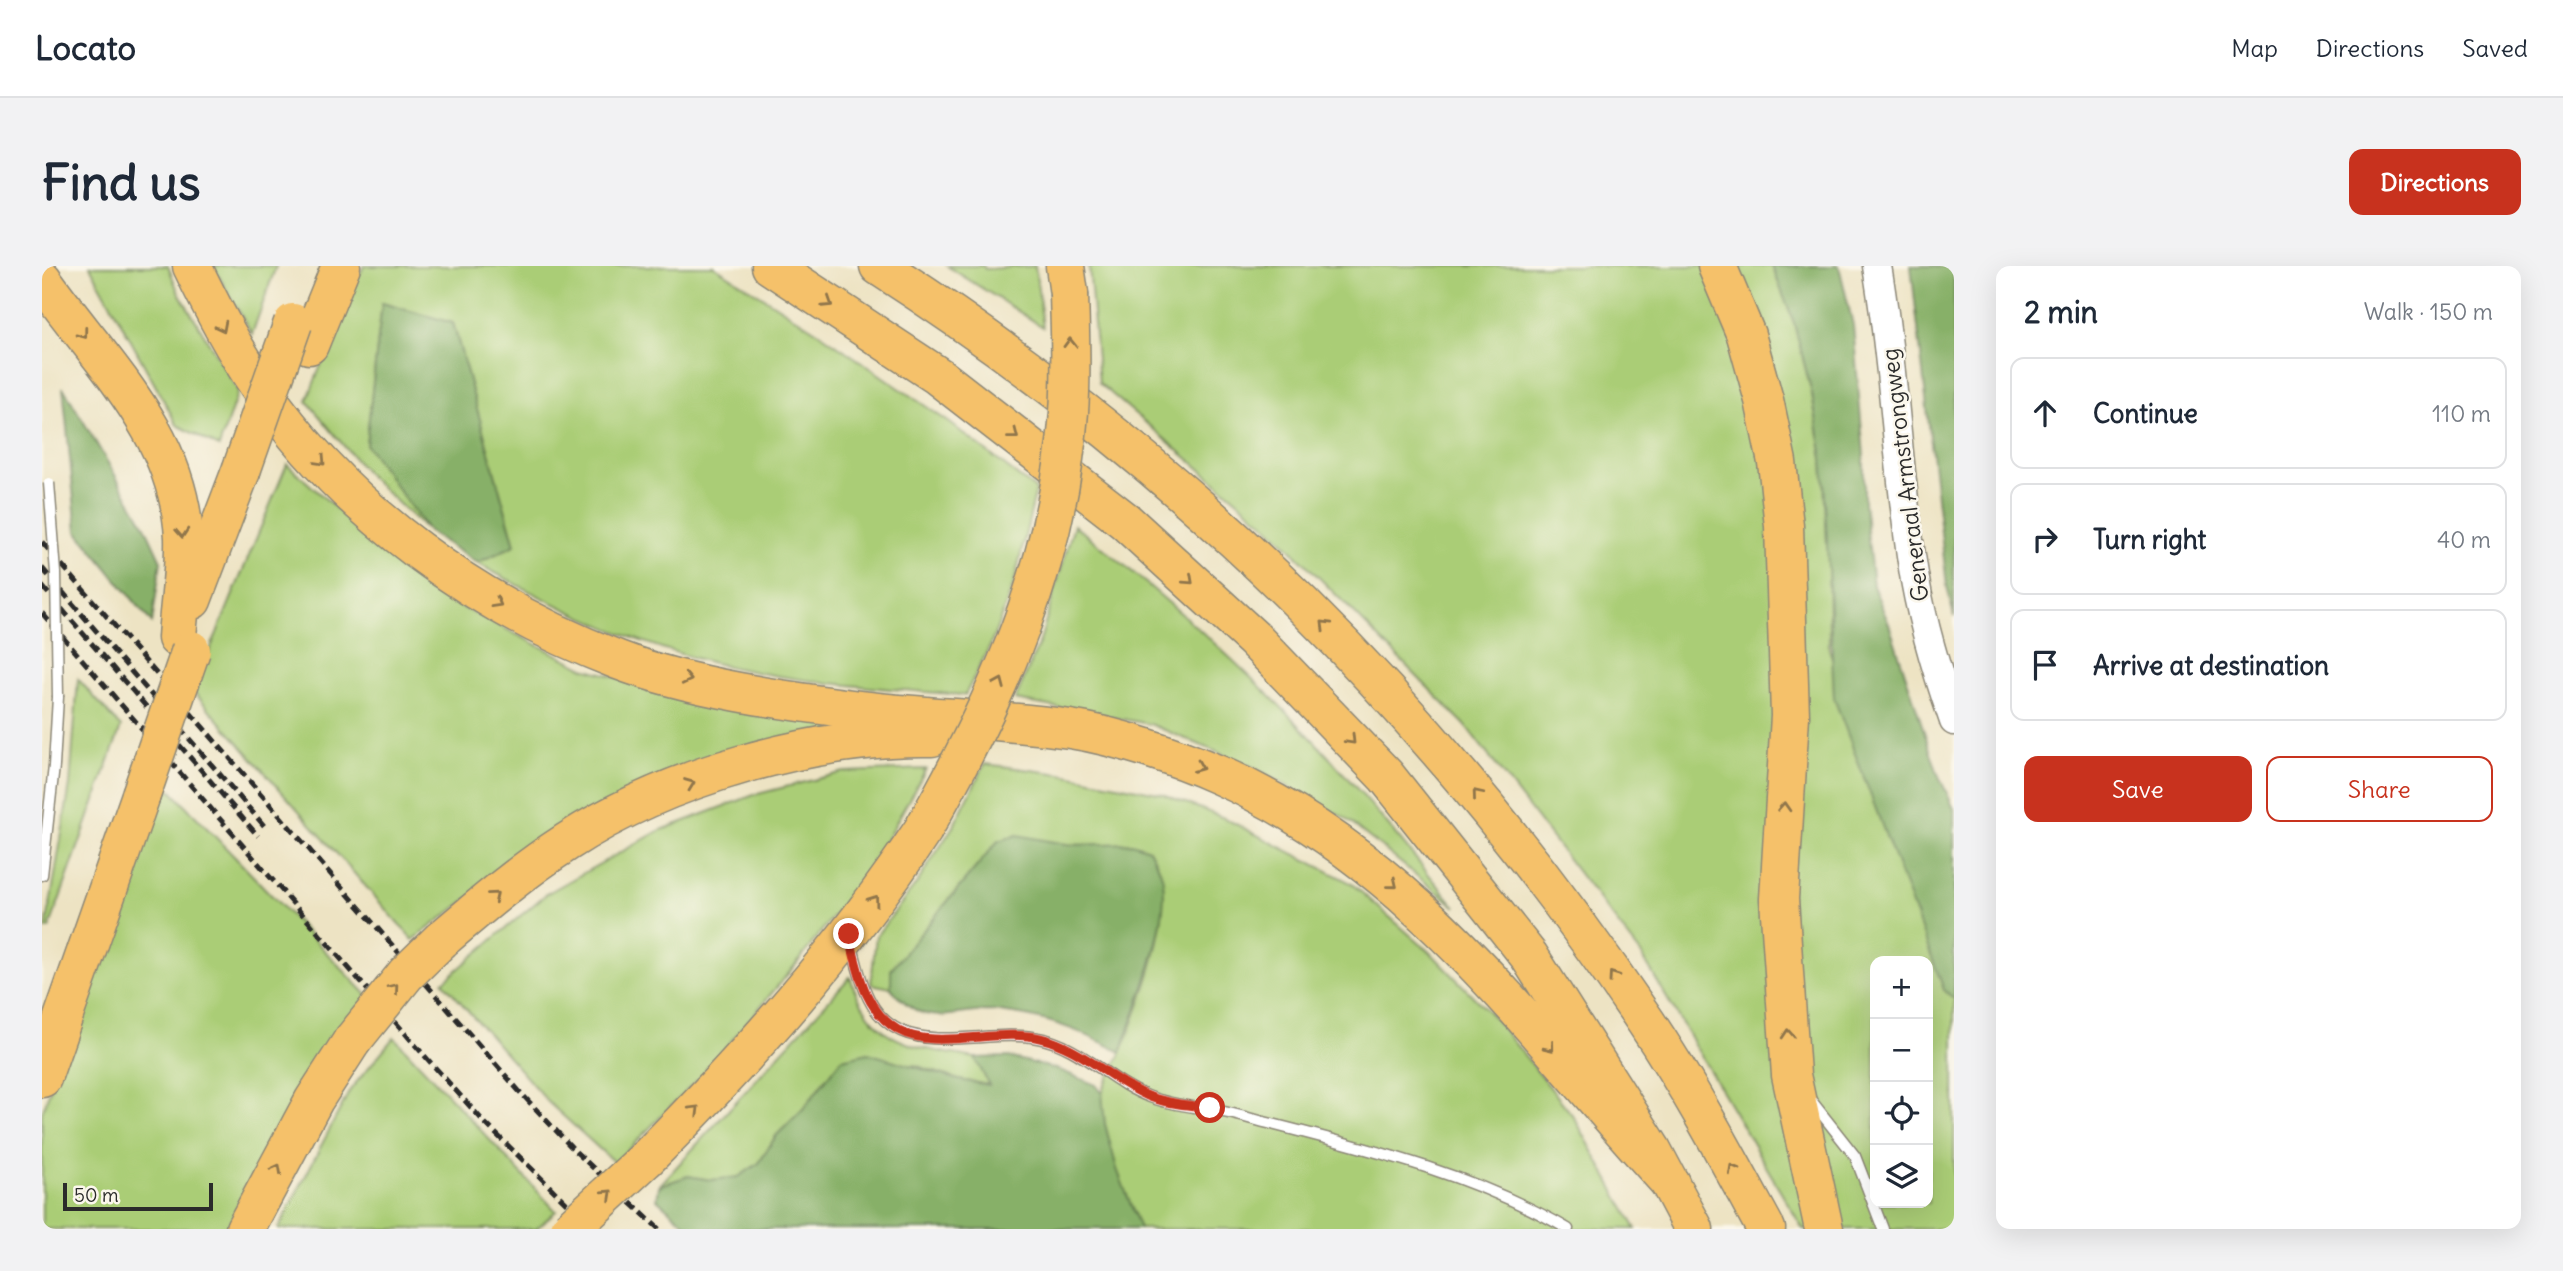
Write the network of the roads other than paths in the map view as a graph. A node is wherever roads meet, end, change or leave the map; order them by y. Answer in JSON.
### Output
{"nodes":[{"id":1,"x":192,"y":266,"type":"edge"},
{"id":2,"x":313,"y":266,"type":"edge"},
{"id":3,"x":341,"y":266,"type":"edge"},
{"id":4,"x":771,"y":266,"type":"edge"},
{"id":5,"x":879,"y":266,"type":"edge"},
{"id":6,"x":1717,"y":266,"type":"edge"},
{"id":7,"x":1741,"y":266,"type":"edge"},
{"id":8,"x":1877,"y":266,"type":"edge"},
{"id":9,"x":42,"y":279,"type":"edge"},
{"id":10,"x":1067,"y":280,"type":"edge"},
{"id":11,"x":301,"y":334,"type":"junction"},
{"id":12,"x":49,"y":483,"type":"dead end"},
{"id":13,"x":184,"y":644,"type":"junction"},
{"id":14,"x":1790,"y":716,"type":"junction"},
{"id":15,"x":1954,"y":722,"type":"edge"},
{"id":16,"x":1134,"y":746,"type":"junction"},
{"id":17,"x":135,"y":788,"type":"junction"},
{"id":18,"x":49,"y":811,"type":"junction"},
{"id":19,"x":42,"y":842,"type":"edge"},
{"id":20,"x":42,"y":875,"type":"edge"},
{"id":21,"x":849,"y":934,"type":"junction"},
{"id":22,"x":71,"y":960,"type":"junction"},
{"id":23,"x":42,"y":1000,"type":"edge"},
{"id":24,"x":42,"y":1045,"type":"edge"},
{"id":25,"x":1791,"y":1074,"type":"junction"},
{"id":26,"x":42,"y":1078,"type":"edge"},
{"id":27,"x":1670,"y":1183,"type":"junction"},
{"id":28,"x":245,"y":1229,"type":"edge"},
{"id":29,"x":570,"y":1229,"type":"edge"},
{"id":30,"x":1569,"y":1229,"type":"edge"},
{"id":31,"x":1695,"y":1229,"type":"edge"},
{"id":32,"x":1766,"y":1229,"type":"edge"},
{"id":33,"x":1824,"y":1229,"type":"edge"},
{"id":34,"x":1883,"y":1229,"type":"edge"}],
"edges":[{"from":1,"to":16,"type":"highway","one_way":true},
{"from":2,"to":11,"type":"highway"},
{"from":3,"to":11,"type":"highway"},
{"from":4,"to":27,"type":"highway","one_way":true},
{"from":32,"to":5,"type":"highway","one_way":true},
{"from":6,"to":14,"type":"highway"},
{"from":7,"to":14,"type":"highway"},
{"from":8,"to":15,"type":"street","name":"Generaal Armstrongweg"},
{"from":9,"to":13,"type":"highway","one_way":true},
{"from":21,"to":10,"type":"highway","one_way":true,"bridge":true},
{"from":11,"to":13,"type":"highway","bridge":true},
{"from":12,"to":18,"type":"lane","bridge":true},
{"from":13,"to":17,"type":"highway"},
{"from":25,"to":14,"type":"highway","one_way":true},
{"from":16,"to":27,"type":"highway","one_way":true},
{"from":28,"to":16,"type":"highway","one_way":true,"bridge":true},
{"from":17,"to":22,"type":"highway"},
{"from":17,"to":26,"type":"highway"},
{"from":18,"to":19,"type":"lane"},
{"from":18,"to":20,"type":"lane"},
{"from":29,"to":21,"type":"highway","one_way":true,"bridge":true},
{"from":21,"to":30,"type":"lane"},
{"from":22,"to":23,"type":"highway"},
{"from":22,"to":24,"type":"highway"},
{"from":25,"to":33,"type":"highway"},
{"from":25,"to":34,"type":"lane"},
{"from":27,"to":31,"type":"highway"}]}
